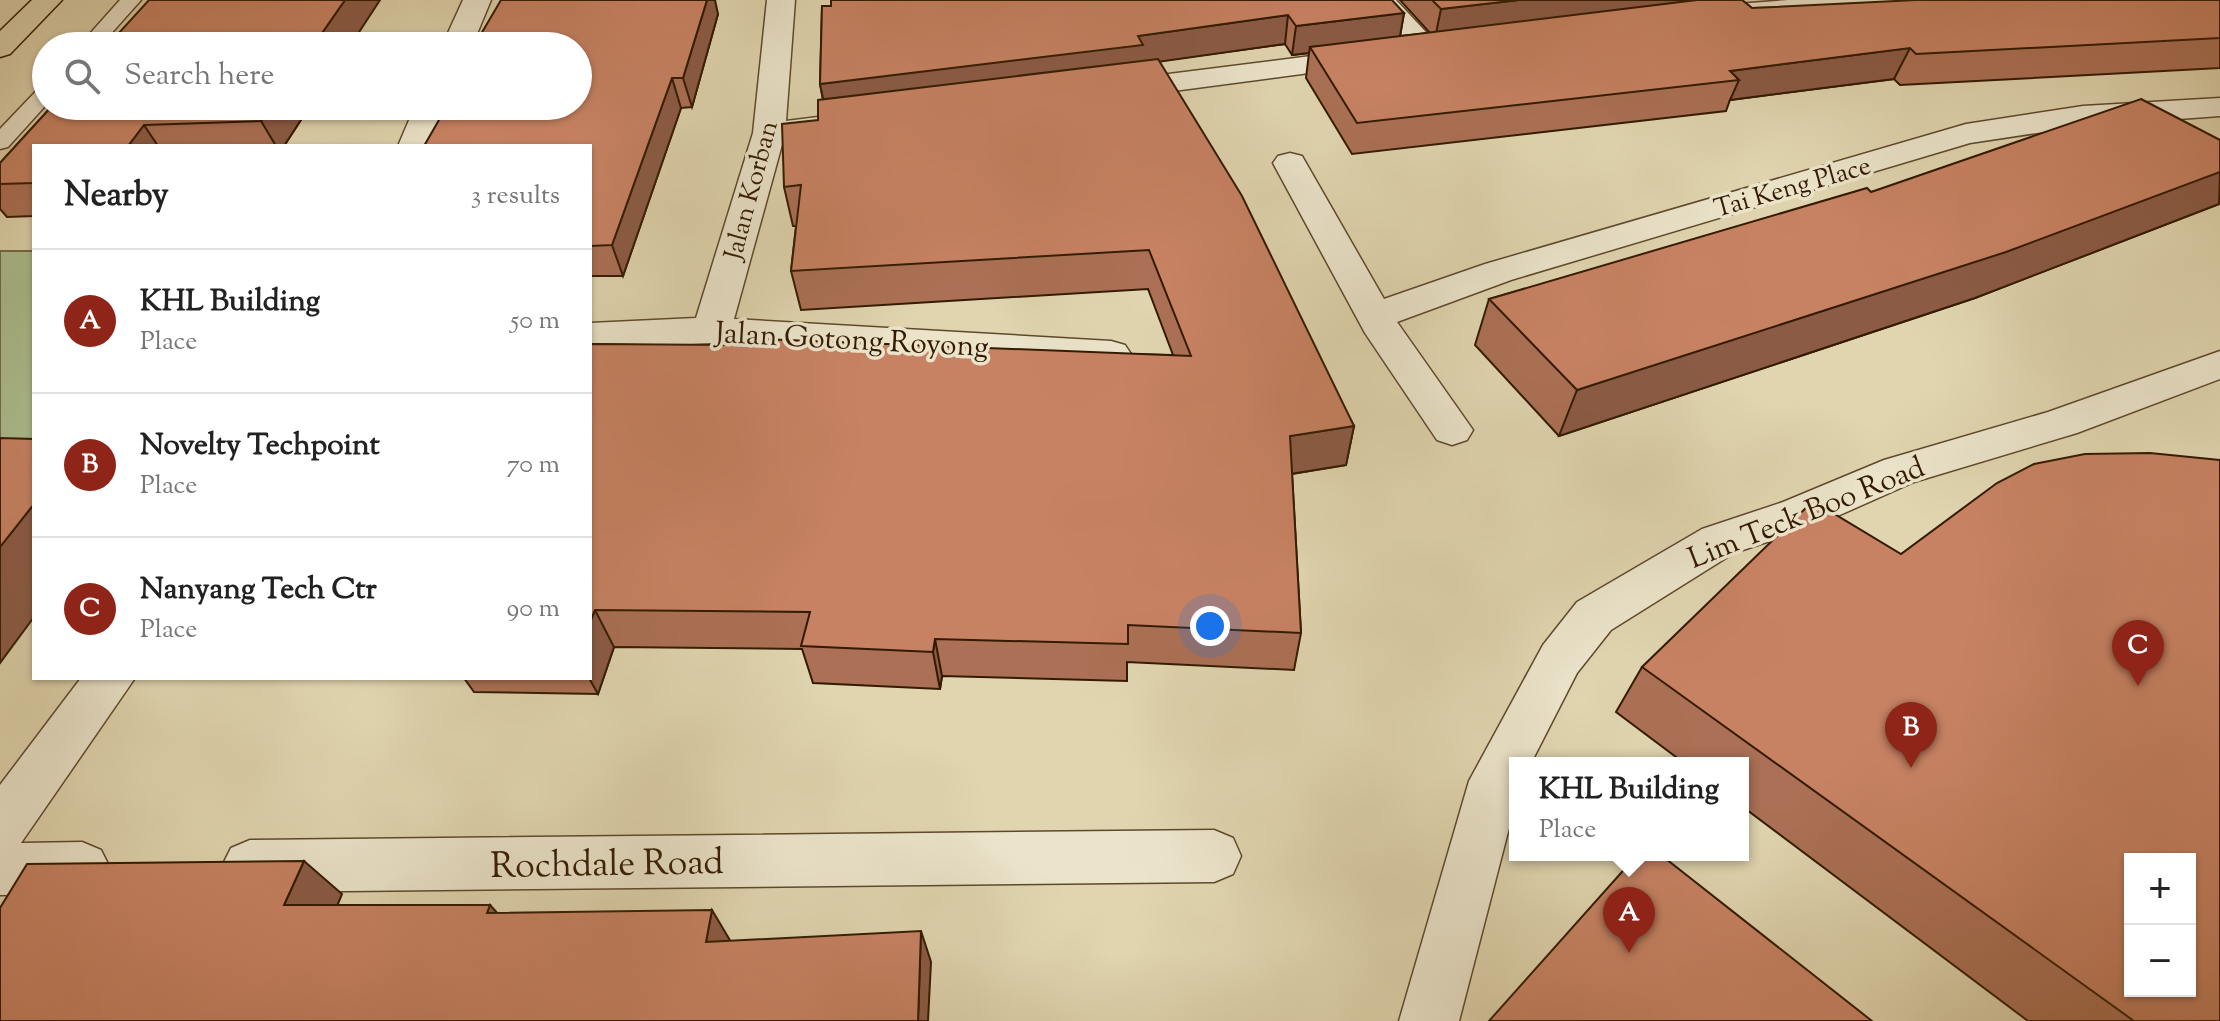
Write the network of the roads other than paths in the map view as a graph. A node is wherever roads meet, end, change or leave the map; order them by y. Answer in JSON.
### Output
{"nodes":[{"id":1,"x":30,"y":0,"type":"edge"},
{"id":2,"x":48,"y":0,"type":"edge"},
{"id":3,"x":131,"y":0,"type":"edge"},
{"id":4,"x":477,"y":0,"type":"edge"},
{"id":5,"x":781,"y":0,"type":"edge"},
{"id":6,"x":1380,"y":0,"type":"edge"},
{"id":7,"x":1887,"y":0,"type":"edge"},
{"id":8,"x":1768,"y":4,"type":"edge"},
{"id":9,"x":1700,"y":16,"type":"edge"},
{"id":10,"x":0,"y":25,"type":"edge"},
{"id":11,"x":102,"y":32,"type":"edge"},
{"id":12,"x":463,"y":32,"type":"edge"},
{"id":13,"x":0,"y":48,"type":"edge"},
{"id":14,"x":1082,"y":93,"type":"edge"},
{"id":15,"x":32,"y":107,"type":"edge"},
{"id":16,"x":2220,"y":107,"type":"edge"},
{"id":17,"x":878,"y":119,"type":"edge"},
{"id":18,"x":425,"y":120,"type":"edge"},
{"id":19,"x":769,"y":133,"type":"junction"},
{"id":20,"x":0,"y":142,"type":"edge"},
{"id":21,"x":415,"y":144,"type":"edge"},
{"id":22,"x":1290,"y":163,"type":"dead end"},
{"id":23,"x":1375,"y":316,"type":"junction"},
{"id":24,"x":712,"y":330,"type":"junction"},
{"id":25,"x":592,"y":336,"type":"edge"},
{"id":26,"x":1115,"y":354,"type":"edge"},
{"id":27,"x":2220,"y":364,"type":"edge"},
{"id":28,"x":1452,"y":430,"type":"dead end"},
{"id":29,"x":109,"y":680,"type":"edge"},
{"id":30,"x":1521,"y":755,"type":"edge"},
{"id":31,"x":1509,"y":767,"type":"edge"},
{"id":32,"x":0,"y":828,"type":"edge"},
{"id":33,"x":1214,"y":856,"type":"dead end"},
{"id":34,"x":128,"y":867,"type":"edge"},
{"id":35,"x":208,"y":867,"type":"edge"},
{"id":36,"x":0,"y":869,"type":"edge"},
{"id":37,"x":1429,"y":1021,"type":"edge"}],
"edges":[{"from":1,"to":10,"type":"main road"},
{"from":2,"to":13,"type":"main road"},
{"from":3,"to":11,"type":"lane"},
{"from":4,"to":12,"type":"street"},
{"from":5,"to":19,"type":"street","name":"Jalan Korban"},
{"from":6,"to":14,"type":"street"},
{"from":7,"to":8,"type":"street"},
{"from":8,"to":9,"type":"street"},
{"from":15,"to":20,"type":"lane"},
{"from":16,"to":23,"type":"street","name":"Tai Keng Place"},
{"from":17,"to":19,"type":"street"},
{"from":18,"to":21,"type":"street"},
{"from":19,"to":24,"type":"street","name":"Jalan Korban"},
{"from":22,"to":23,"type":"street"},
{"from":23,"to":28,"type":"street"},
{"from":24,"to":25,"type":"street","name":"Jalan Gotong Royong"},
{"from":24,"to":26,"type":"street","name":"Jalan Gotong Royong"},
{"from":27,"to":30,"type":"street","name":"Lim Teck Boo Road"},
{"from":29,"to":32,"type":"street"},
{"from":31,"to":37,"type":"street","name":"Lim Teck Boo Road"},
{"from":33,"to":35,"type":"street","name":"Rochdale Road"},
{"from":34,"to":36,"type":"street"}]}
